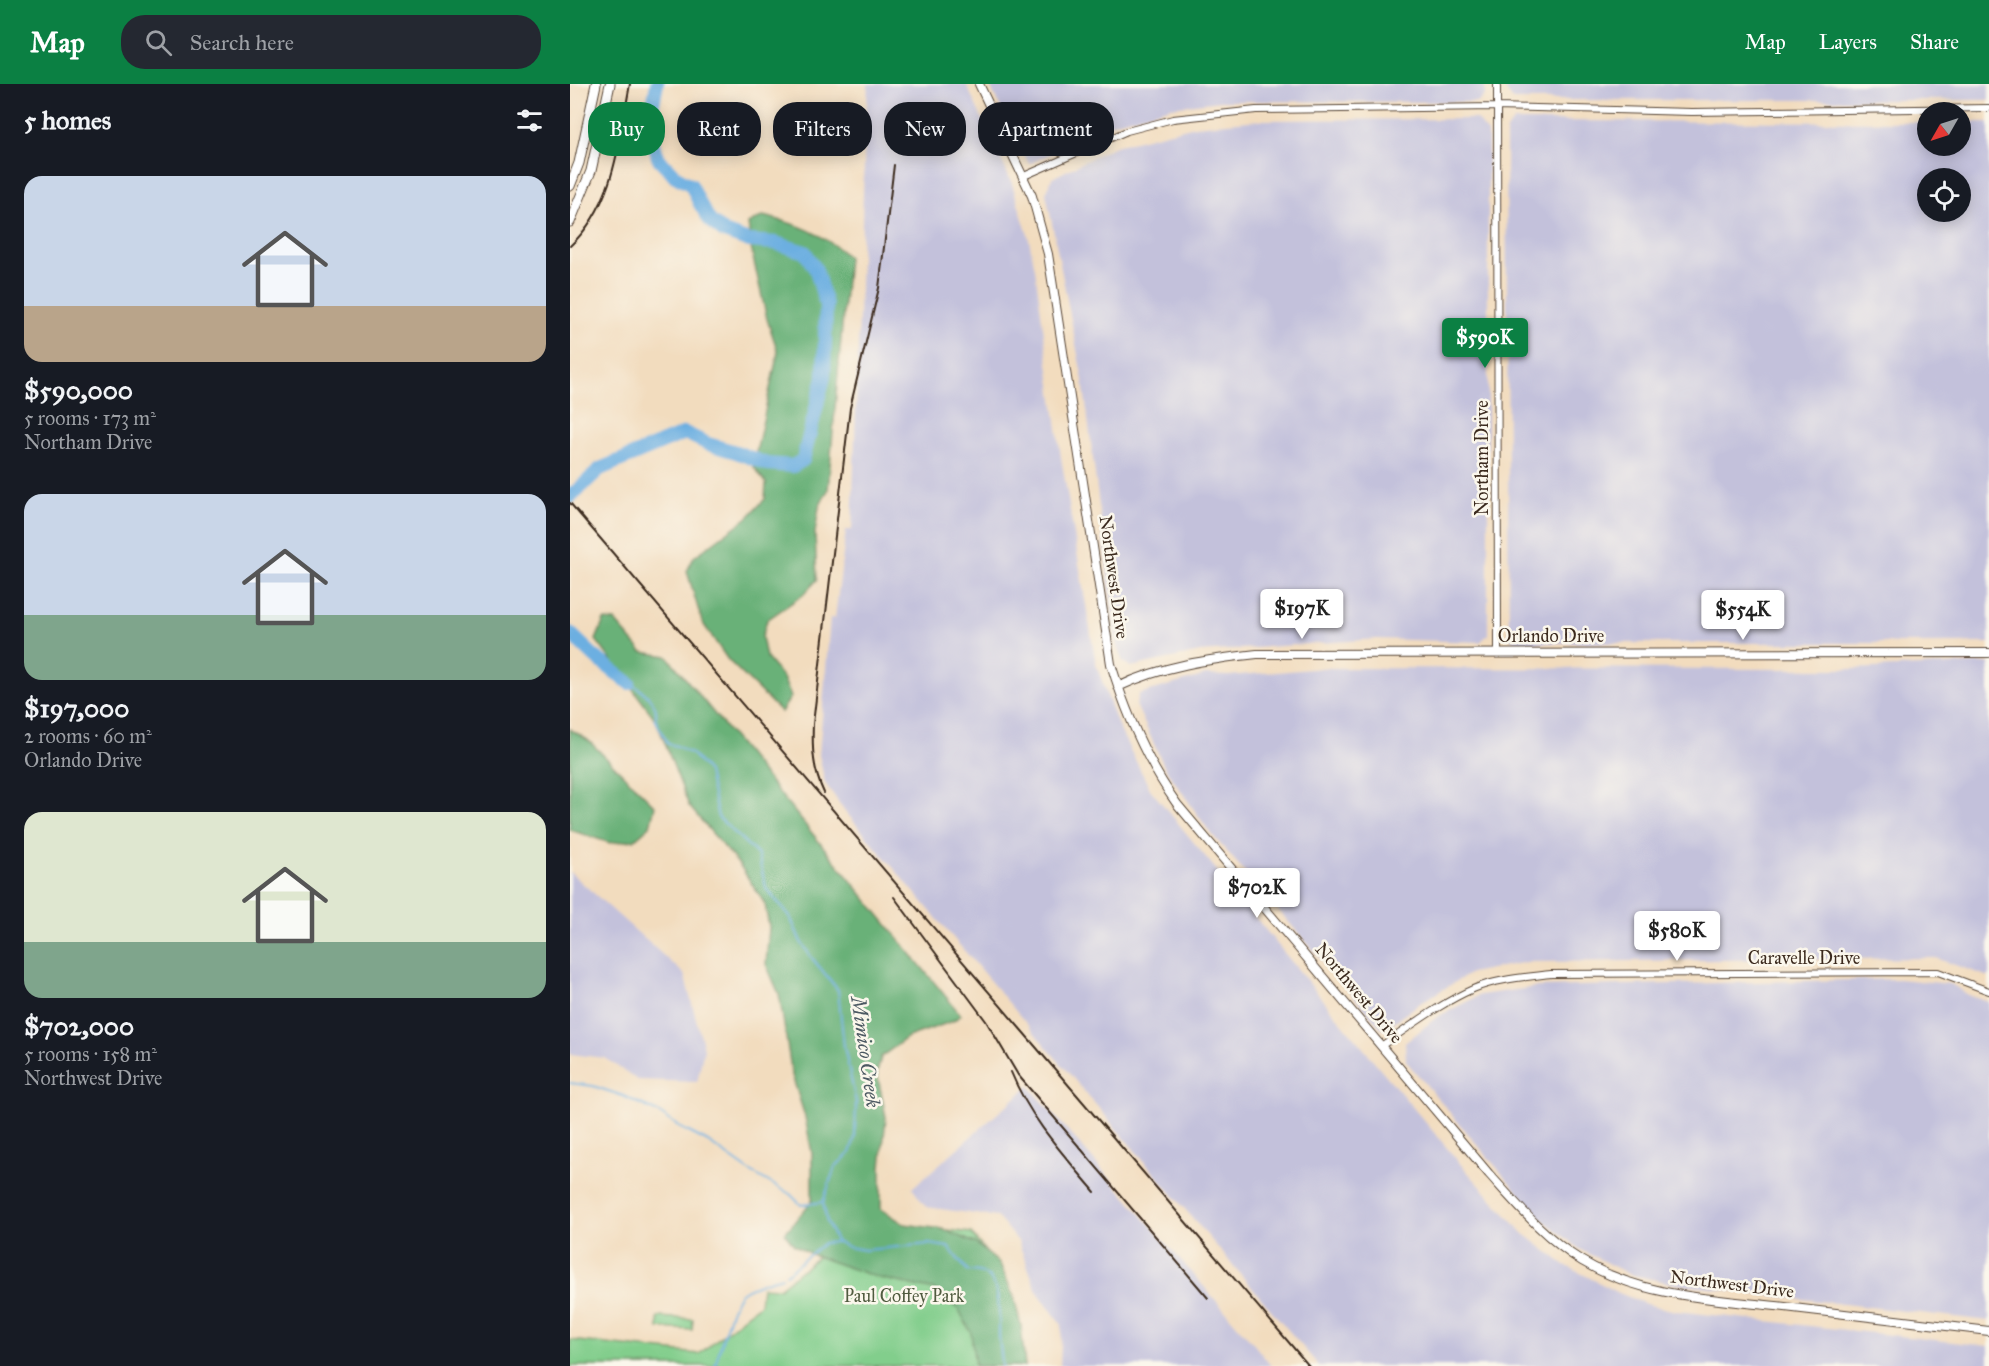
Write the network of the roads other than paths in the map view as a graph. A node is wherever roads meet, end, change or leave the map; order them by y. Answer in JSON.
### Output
{"nodes":[{"id":1,"x":596,"y":84,"type":"edge"},
{"id":2,"x":610,"y":84,"type":"edge"},
{"id":3,"x":979,"y":84,"type":"edge"},
{"id":4,"x":1497,"y":84,"type":"edge"},
{"id":5,"x":1497,"y":107,"type":"junction"},
{"id":6,"x":1989,"y":108,"type":"edge"},
{"id":7,"x":1024,"y":176,"type":"junction"},
{"id":8,"x":570,"y":186,"type":"edge"},
{"id":9,"x":570,"y":222,"type":"edge"},
{"id":10,"x":1498,"y":652,"type":"junction"},
{"id":11,"x":1989,"y":654,"type":"edge"},
{"id":12,"x":1118,"y":687,"type":"junction"},
{"id":13,"x":1989,"y":991,"type":"edge"},
{"id":14,"x":1382,"y":1046,"type":"junction"},
{"id":15,"x":1989,"y":1331,"type":"edge"}],
"edges":[{"from":1,"to":8,"type":"main road"},
{"from":2,"to":9,"type":"main road"},
{"from":3,"to":7,"type":"street","name":"Northwest Drive"},
{"from":4,"to":5,"type":"street","name":"Northam Drive"},
{"from":5,"to":6,"type":"street"},
{"from":5,"to":7,"type":"street"},
{"from":5,"to":10,"type":"street","name":"Northam Drive"},
{"from":7,"to":12,"type":"street","name":"Northwest Drive"},
{"from":10,"to":11,"type":"street","name":"Orlando Drive"},
{"from":10,"to":12,"type":"street","name":"Orlando Drive"},
{"from":12,"to":14,"type":"street","name":"Northwest Drive"},
{"from":13,"to":14,"type":"street","name":"Caravelle Drive"},
{"from":14,"to":15,"type":"street","name":"Northwest Drive"}]}
